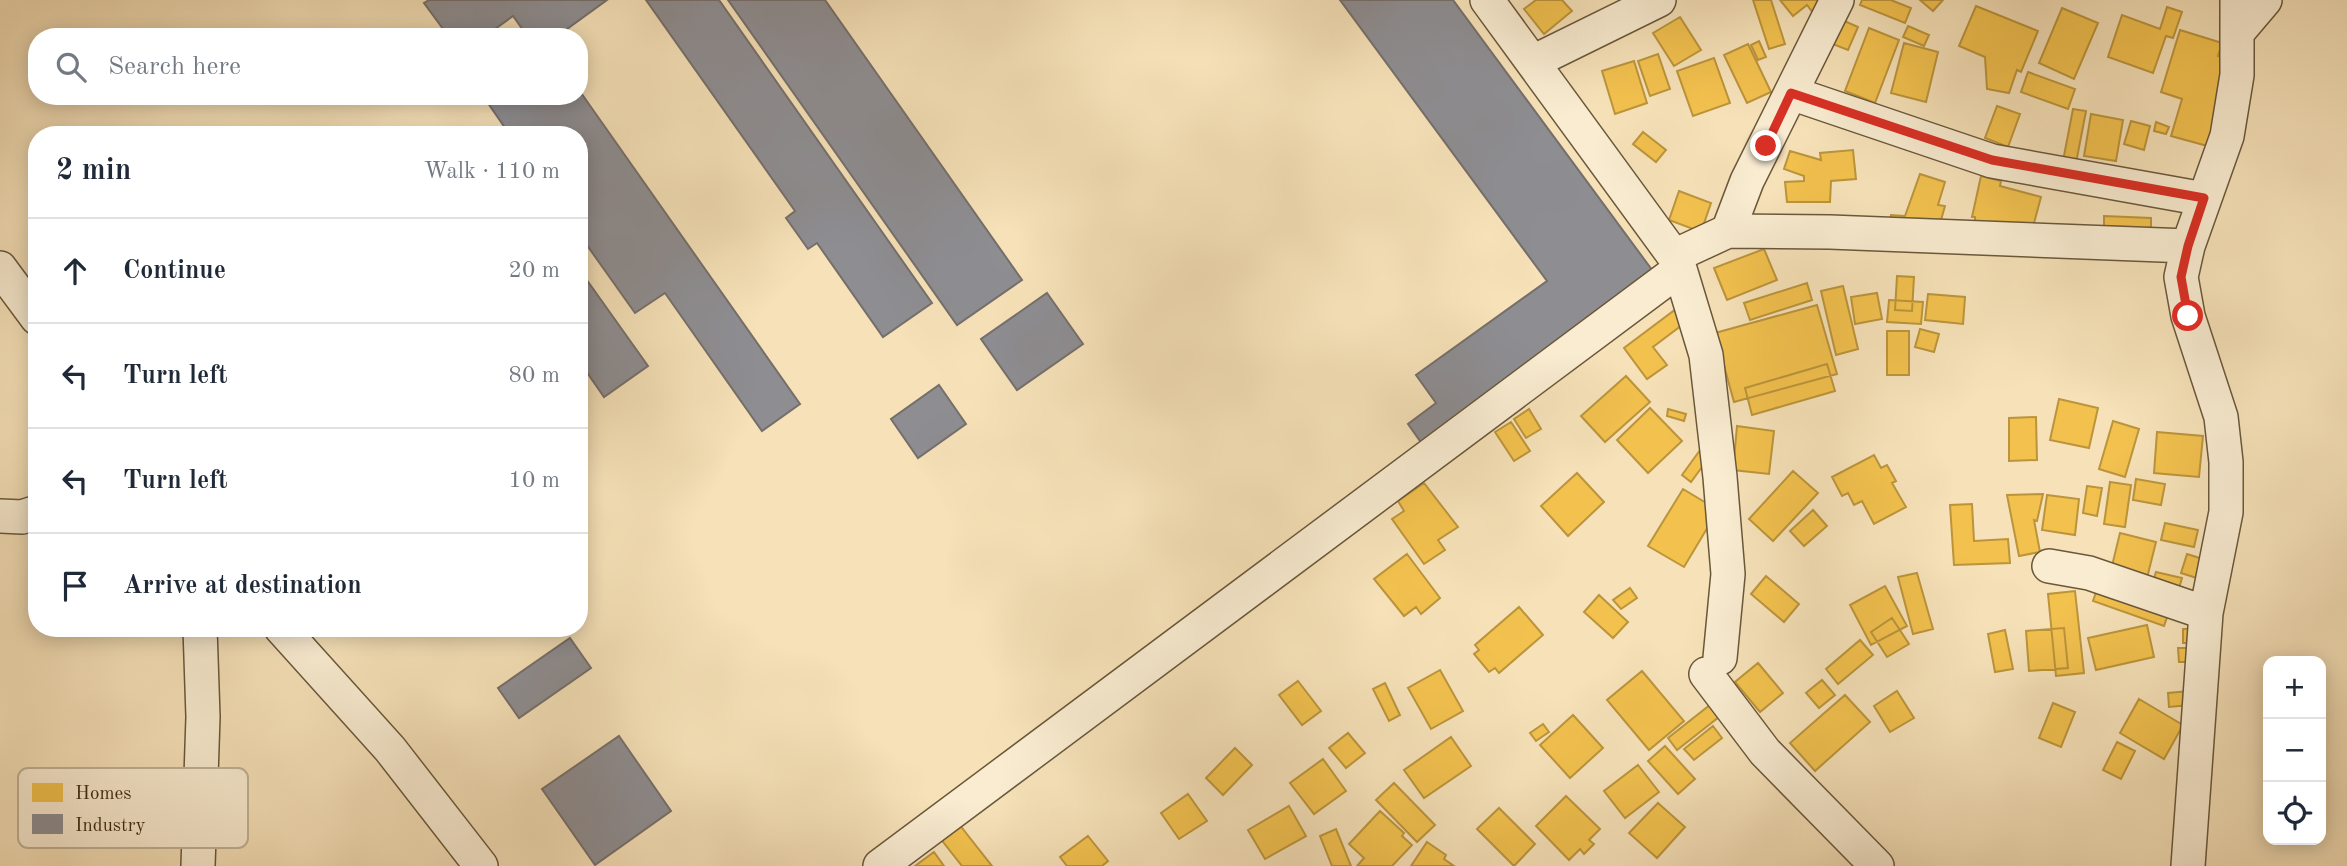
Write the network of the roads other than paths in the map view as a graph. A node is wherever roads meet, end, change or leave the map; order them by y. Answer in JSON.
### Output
{"nodes":[{"id":1,"x":1487,"y":0,"type":"edge"},
{"id":2,"x":1659,"y":0,"type":"edge"},
{"id":3,"x":1837,"y":0,"type":"edge"},
{"id":4,"x":2239,"y":8,"type":"edge"},
{"id":5,"x":1533,"y":62,"type":"junction"},
{"id":6,"x":1791,"y":93,"type":"junction"},
{"id":7,"x":2204,"y":198,"type":"junction"},
{"id":8,"x":1728,"y":231,"type":"junction"},
{"id":9,"x":2188,"y":246,"type":"junction"},
{"id":10,"x":1677,"y":262,"type":"junction"},
{"id":11,"x":0,"y":268,"type":"edge"},
{"id":12,"x":28,"y":306,"type":"edge"},
{"id":13,"x":28,"y":515,"type":"edge"},
{"id":14,"x":0,"y":516,"type":"edge"},
{"id":15,"x":2049,"y":565,"type":"dead end"},
{"id":16,"x":2206,"y":613,"type":"junction"},
{"id":17,"x":200,"y":637,"type":"edge"},
{"id":18,"x":289,"y":637,"type":"edge"},
{"id":19,"x":201,"y":768,"type":"edge"},
{"id":20,"x":199,"y":848,"type":"edge"},
{"id":21,"x":198,"y":866,"type":"edge"},
{"id":22,"x":481,"y":866,"type":"edge"},
{"id":23,"x":880,"y":866,"type":"edge"},
{"id":24,"x":1877,"y":866,"type":"edge"},
{"id":25,"x":2188,"y":866,"type":"edge"}],
"edges":[{"from":1,"to":5,"type":"street"},
{"from":2,"to":5,"type":"street"},
{"from":3,"to":6,"type":"street"},
{"from":4,"to":7,"type":"street"},
{"from":5,"to":10,"type":"street"},
{"from":6,"to":7,"type":"street"},
{"from":6,"to":8,"type":"street"},
{"from":7,"to":9,"type":"street"},
{"from":8,"to":9,"type":"street"},
{"from":8,"to":10,"type":"street"},
{"from":9,"to":16,"type":"street"},
{"from":10,"to":23,"type":"street"},
{"from":10,"to":24,"type":"street"},
{"from":11,"to":12,"type":"street"},
{"from":13,"to":14,"type":"street"},
{"from":15,"to":16,"type":"street"},
{"from":16,"to":25,"type":"street"},
{"from":17,"to":19,"type":"street"},
{"from":18,"to":22,"type":"street"},
{"from":20,"to":21,"type":"street"}]}
